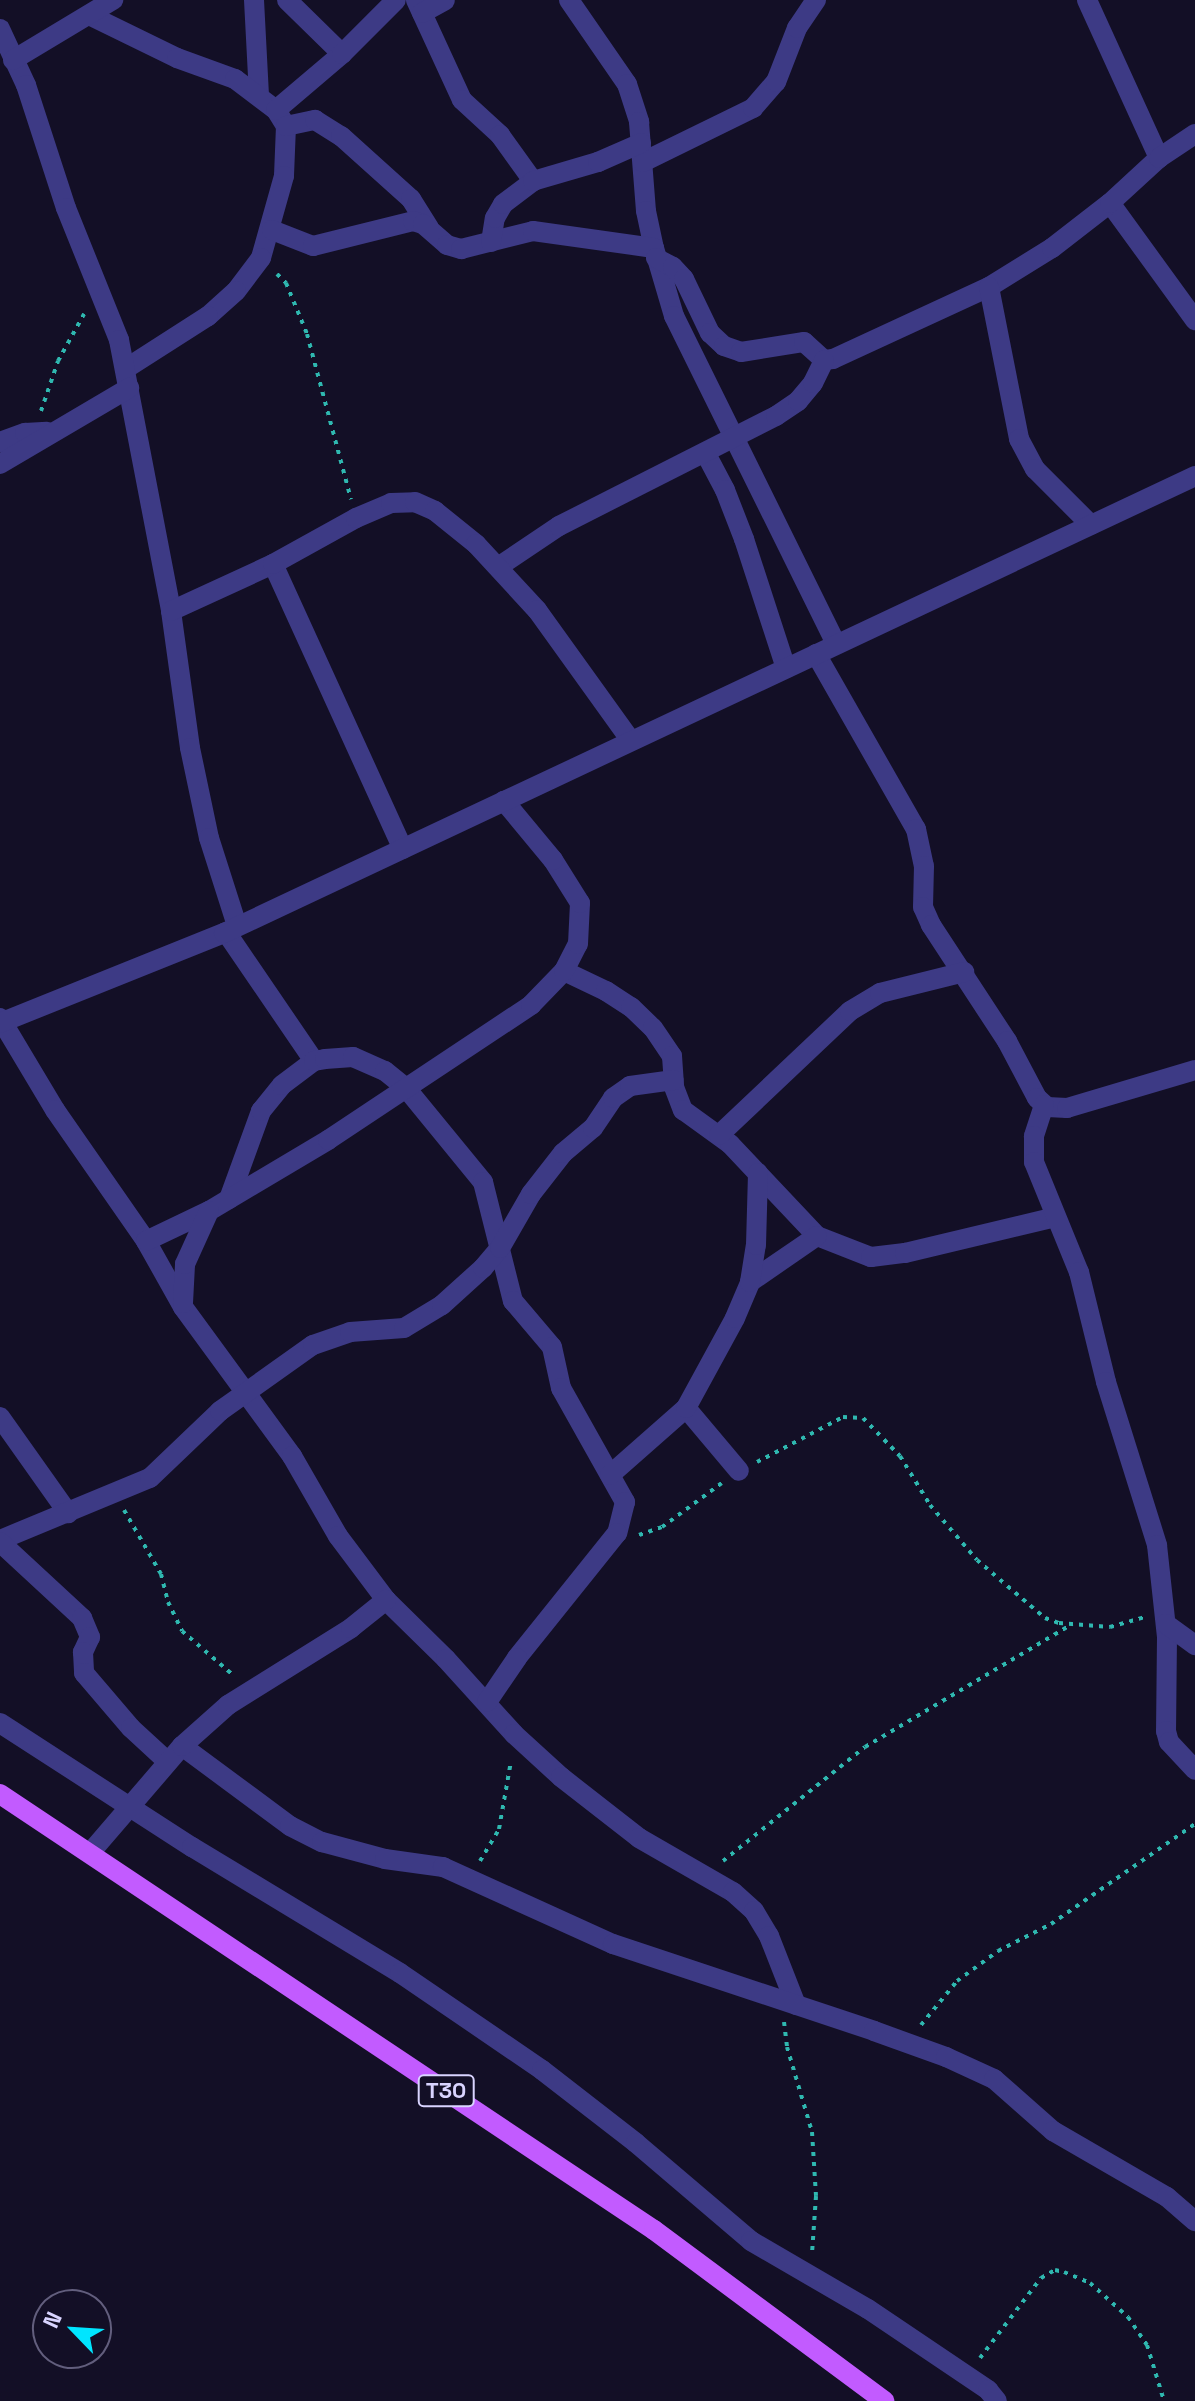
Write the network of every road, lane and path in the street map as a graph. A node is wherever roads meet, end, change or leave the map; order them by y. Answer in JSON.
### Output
{"nodes":[{"id":1,"x":113,"y":0,"type":"edge"},
{"id":2,"x":254,"y":0,"type":"edge"},
{"id":3,"x":287,"y":0,"type":"edge"},
{"id":4,"x":396,"y":0,"type":"edge"},
{"id":5,"x":445,"y":0,"type":"edge"},
{"id":6,"x":569,"y":0,"type":"edge"},
{"id":7,"x":816,"y":0,"type":"edge"},
{"id":8,"x":1087,"y":0,"type":"edge"},
{"id":9,"x":419,"y":7,"type":"edge"},
{"id":10,"x":89,"y":15,"type":"junction"},
{"id":11,"x":0,"y":29,"type":"edge"},
{"id":12,"x":342,"y":54,"type":"junction"},
{"id":13,"x":13,"y":60,"type":"junction"},
{"id":14,"x":259,"y":96,"type":"junction"},
{"id":15,"x":281,"y":118,"type":"junction"},
{"id":16,"x":1195,"y":134,"type":"edge"},
{"id":17,"x":642,"y":152,"type":"junction"},
{"id":18,"x":1159,"y":158,"type":"junction"},
{"id":19,"x":533,"y":181,"type":"junction"},
{"id":20,"x":1110,"y":203,"type":"junction"},
{"id":21,"x":429,"y":228,"type":"junction"},
{"id":22,"x":272,"y":230,"type":"junction"},
{"id":23,"x":491,"y":242,"type":"junction"},
{"id":24,"x":655,"y":253,"type":"junction"},
{"id":25,"x":261,"y":258,"type":"junction"},
{"id":26,"x":989,"y":287,"type":"junction"},
{"id":27,"x":99,"y":292,"type":"junction"},
{"id":28,"x":1195,"y":320,"type":"edge"},
{"id":29,"x":824,"y":360,"type":"junction"},
{"id":30,"x":127,"y":379,"type":"junction"},
{"id":31,"x":43,"y":432,"type":"junction"},
{"id":32,"x":733,"y":438,"type":"junction"},
{"id":33,"x":0,"y":442,"type":"edge"},
{"id":34,"x":706,"y":454,"type":"junction"},
{"id":35,"x":0,"y":464,"type":"edge"},
{"id":36,"x":1195,"y":476,"type":"edge"},
{"id":37,"x":356,"y":518,"type":"junction"},
{"id":38,"x":1091,"y":525,"type":"junction"},
{"id":39,"x":273,"y":564,"type":"junction"},
{"id":40,"x":498,"y":567,"type":"junction"},
{"id":41,"x":171,"y":611,"type":"junction"},
{"id":42,"x":836,"y":644,"type":"junction"},
{"id":43,"x":816,"y":654,"type":"junction"},
{"id":44,"x":786,"y":668,"type":"junction"},
{"id":45,"x":631,"y":741,"type":"junction"},
{"id":46,"x":504,"y":801,"type":"junction"},
{"id":47,"x":403,"y":849,"type":"junction"},
{"id":48,"x":231,"y":929,"type":"junction"},
{"id":49,"x":564,"y":971,"type":"junction"},
{"id":50,"x":964,"y":972,"type":"junction"},
{"id":51,"x":1,"y":1021,"type":"edge"},
{"id":52,"x":314,"y":1061,"type":"junction"},
{"id":53,"x":1195,"y":1070,"type":"edge"},
{"id":54,"x":674,"y":1080,"type":"junction"},
{"id":55,"x":406,"y":1088,"type":"junction"},
{"id":56,"x":1044,"y":1105,"type":"junction"},
{"id":57,"x":719,"y":1135,"type":"junction"},
{"id":58,"x":758,"y":1173,"type":"junction"},
{"id":59,"x":229,"y":1199,"type":"junction"},
{"id":60,"x":209,"y":1211,"type":"junction"},
{"id":61,"x":1056,"y":1217,"type":"junction"},
{"id":62,"x":817,"y":1236,"type":"junction"},
{"id":63,"x":146,"y":1241,"type":"junction"},
{"id":64,"x":500,"y":1248,"type":"junction"},
{"id":65,"x":750,"y":1282,"type":"junction"},
{"id":66,"x":183,"y":1307,"type":"junction"},
{"id":67,"x":247,"y":1391,"type":"junction"},
{"id":68,"x":686,"y":1408,"type":"junction"},
{"id":69,"x":0,"y":1417,"type":"edge"},
{"id":70,"x":739,"y":1471,"type":"junction"},
{"id":71,"x":610,"y":1475,"type":"junction"},
{"id":72,"x":116,"y":1495,"type":"junction"},
{"id":73,"x":68,"y":1513,"type":"junction"},
{"id":74,"x":617,"y":1533,"type":"junction"},
{"id":75,"x":0,"y":1541,"type":"edge"},
{"id":76,"x":386,"y":1600,"type":"junction"},
{"id":77,"x":1165,"y":1616,"type":"junction"},
{"id":78,"x":1072,"y":1624,"type":"junction"},
{"id":79,"x":1195,"y":1645,"type":"edge"},
{"id":80,"x":250,"y":1690,"type":"junction"},
{"id":81,"x":487,"y":1702,"type":"junction"},
{"id":82,"x":0,"y":1723,"type":"edge"},
{"id":83,"x":514,"y":1734,"type":"junction"},
{"id":84,"x":175,"y":1754,"type":"junction"},
{"id":85,"x":1195,"y":1770,"type":"edge"},
{"id":86,"x":0,"y":1794,"type":"edge"},
{"id":87,"x":132,"y":1807,"type":"junction"},
{"id":88,"x":1195,"y":1824,"type":"edge"},
{"id":89,"x":90,"y":1853,"type":"junction"},
{"id":90,"x":706,"y":1875,"type":"junction"},
{"id":91,"x":469,"y":1876,"type":"junction"},
{"id":92,"x":790,"y":2003,"type":"junction"},
{"id":93,"x":907,"y":2043,"type":"junction"},
{"id":94,"x":1195,"y":2221,"type":"edge"},
{"id":95,"x":811,"y":2275,"type":"junction"},
{"id":96,"x":967,"y":2376,"type":"junction"},
{"id":97,"x":884,"y":2401,"type":"edge"},
{"id":98,"x":997,"y":2401,"type":"edge"},
{"id":99,"x":1164,"y":2401,"type":"edge"}],
"edges":[{"from":1,"to":10,"type":"street"},
{"from":2,"to":14,"type":"street"},
{"from":3,"to":12,"type":"street"},
{"from":4,"to":12,"type":"street"},
{"from":5,"to":9,"type":"street"},
{"from":6,"to":17,"type":"street"},
{"from":7,"to":17,"type":"street"},
{"from":8,"to":18,"type":"street"},
{"from":9,"to":19,"type":"street"},
{"from":10,"to":13,"type":"street"},
{"from":10,"to":14,"type":"street"},
{"from":11,"to":13,"type":"street"},
{"from":12,"to":15,"type":"street"},
{"from":13,"to":27,"type":"street"},
{"from":14,"to":15,"type":"street"},
{"from":15,"to":21,"type":"street"},
{"from":15,"to":22,"type":"street"},
{"from":16,"to":18,"type":"street"},
{"from":17,"to":19,"type":"street"},
{"from":17,"to":24,"type":"street"},
{"from":18,"to":20,"type":"street"},
{"from":19,"to":23,"type":"street"},
{"from":20,"to":26,"type":"street"},
{"from":20,"to":28,"type":"street"},
{"from":21,"to":22,"type":"street"},
{"from":21,"to":23,"type":"street"},
{"from":22,"to":25,"type":"street"},
{"from":23,"to":24,"type":"street"},
{"from":24,"to":29,"type":"street"},
{"from":24,"to":32,"type":"street"},
{"from":25,"to":30,"type":"street"},
{"from":25,"to":37,"type":"path"},
{"from":26,"to":29,"type":"street"},
{"from":26,"to":38,"type":"street"},
{"from":27,"to":30,"type":"street"},
{"from":27,"to":31,"type":"path"},
{"from":29,"to":32,"type":"street"},
{"from":30,"to":31,"type":"street"},
{"from":30,"to":41,"type":"street"},
{"from":31,"to":33,"type":"street"},
{"from":31,"to":35,"type":"street"},
{"from":32,"to":34,"type":"street"},
{"from":32,"to":42,"type":"street"},
{"from":34,"to":40,"type":"street"},
{"from":34,"to":44,"type":"street"},
{"from":36,"to":38,"type":"street"},
{"from":37,"to":39,"type":"street"},
{"from":37,"to":40,"type":"street"},
{"from":38,"to":42,"type":"street"},
{"from":39,"to":41,"type":"street"},
{"from":39,"to":47,"type":"street"},
{"from":40,"to":45,"type":"street"},
{"from":41,"to":48,"type":"street"},
{"from":42,"to":43,"type":"street"},
{"from":43,"to":44,"type":"street"},
{"from":43,"to":50,"type":"street"},
{"from":44,"to":45,"type":"street"},
{"from":45,"to":46,"type":"street"},
{"from":46,"to":47,"type":"street"},
{"from":46,"to":49,"type":"street"},
{"from":47,"to":48,"type":"street"},
{"from":48,"to":51,"type":"street"},
{"from":48,"to":52,"type":"street"},
{"from":49,"to":54,"type":"street"},
{"from":49,"to":55,"type":"street"},
{"from":50,"to":56,"type":"street"},
{"from":50,"to":57,"type":"street"},
{"from":51,"to":63,"type":"street"},
{"from":52,"to":55,"type":"street"},
{"from":52,"to":59,"type":"street"},
{"from":53,"to":56,"type":"street"},
{"from":54,"to":57,"type":"street"},
{"from":54,"to":64,"type":"street"},
{"from":55,"to":59,"type":"street"},
{"from":55,"to":64,"type":"street"},
{"from":56,"to":61,"type":"street"},
{"from":57,"to":58,"type":"street"},
{"from":58,"to":62,"type":"street"},
{"from":58,"to":65,"type":"street"},
{"from":59,"to":60,"type":"street"},
{"from":60,"to":63,"type":"street"},
{"from":60,"to":66,"type":"street"},
{"from":61,"to":62,"type":"street"},
{"from":61,"to":77,"type":"street"},
{"from":62,"to":65,"type":"street"},
{"from":63,"to":66,"type":"street"},
{"from":64,"to":67,"type":"street"},
{"from":64,"to":71,"type":"street"},
{"from":65,"to":68,"type":"street"},
{"from":66,"to":67,"type":"street"},
{"from":67,"to":72,"type":"street"},
{"from":67,"to":76,"type":"street"},
{"from":68,"to":70,"type":"street"},
{"from":68,"to":71,"type":"street"},
{"from":69,"to":73,"type":"street"},
{"from":70,"to":74,"type":"path"},
{"from":70,"to":78,"type":"path"},
{"from":71,"to":74,"type":"street"},
{"from":72,"to":73,"type":"street"},
{"from":72,"to":80,"type":"path"},
{"from":73,"to":75,"type":"street"},
{"from":74,"to":81,"type":"street"},
{"from":75,"to":84,"type":"street"},
{"from":76,"to":80,"type":"street"},
{"from":76,"to":81,"type":"street"},
{"from":77,"to":78,"type":"path"},
{"from":77,"to":79,"type":"street"},
{"from":77,"to":85,"type":"street"},
{"from":78,"to":90,"type":"path"},
{"from":80,"to":84,"type":"street"},
{"from":81,"to":83,"type":"street"},
{"from":82,"to":87,"type":"street"},
{"from":83,"to":90,"type":"street"},
{"from":83,"to":91,"type":"path"},
{"from":84,"to":87,"type":"street"},
{"from":84,"to":91,"type":"street"},
{"from":86,"to":89,"type":"main road","number":"T30"},
{"from":87,"to":89,"type":"street"},
{"from":87,"to":95,"type":"street"},
{"from":88,"to":93,"type":"path"},
{"from":89,"to":97,"type":"main road","number":"T30"},
{"from":90,"to":92,"type":"street"},
{"from":91,"to":92,"type":"street"},
{"from":92,"to":93,"type":"street"},
{"from":92,"to":95,"type":"path"},
{"from":93,"to":94,"type":"street"},
{"from":95,"to":96,"type":"street"},
{"from":96,"to":98,"type":"street"},
{"from":96,"to":99,"type":"path"}]}
